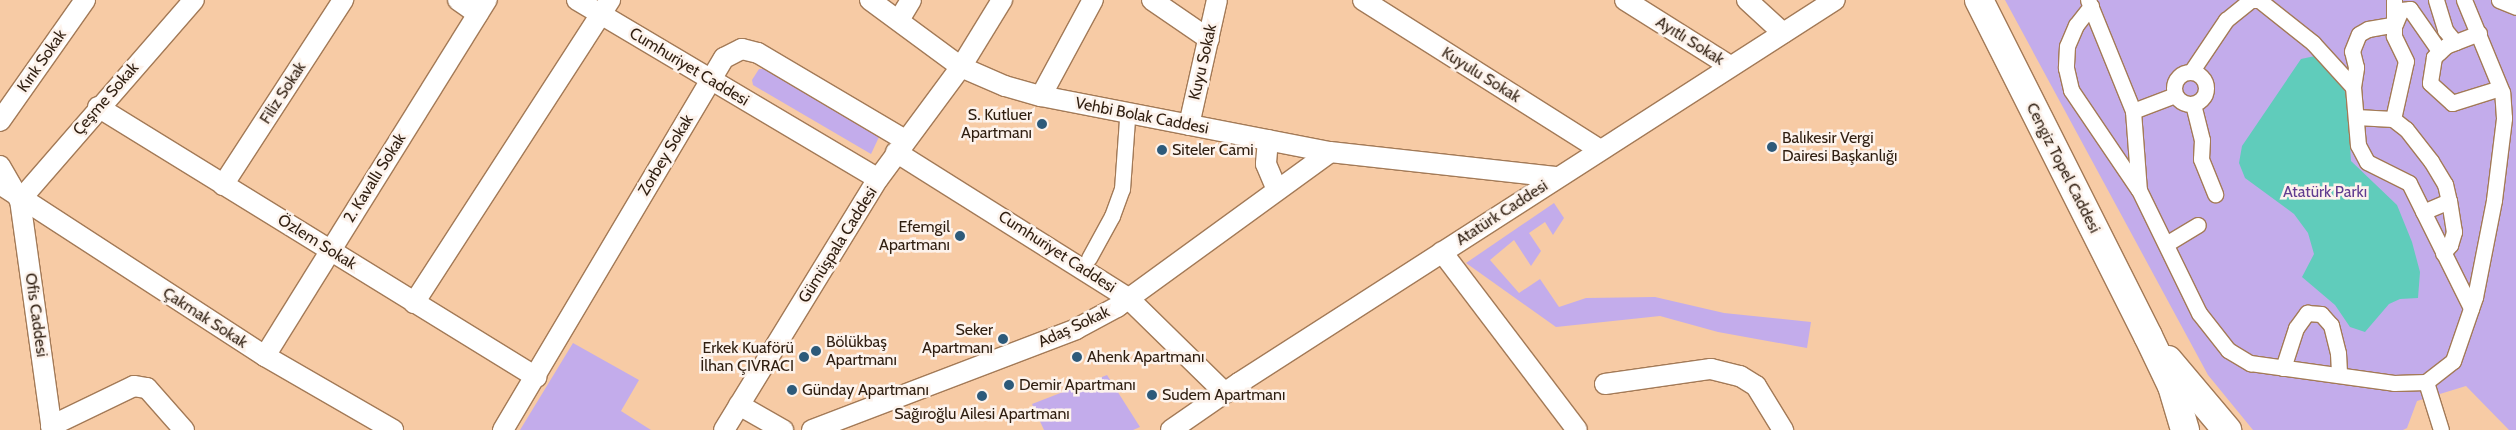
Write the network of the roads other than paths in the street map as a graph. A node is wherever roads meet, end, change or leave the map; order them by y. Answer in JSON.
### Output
{"nodes":[{"id":1,"x":85,"y":0,"type":"edge"},
{"id":2,"x":194,"y":0,"type":"edge"},
{"id":3,"x":343,"y":0,"type":"edge"},
{"id":4,"x":458,"y":0,"type":"edge"},
{"id":5,"x":577,"y":0,"type":"edge"},
{"id":6,"x":870,"y":0,"type":"edge"},
{"id":7,"x":911,"y":0,"type":"edge"},
{"id":8,"x":1002,"y":0,"type":"edge"},
{"id":9,"x":1093,"y":0,"type":"edge"},
{"id":10,"x":1152,"y":0,"type":"edge"},
{"id":11,"x":1217,"y":0,"type":"edge"},
{"id":12,"x":1363,"y":0,"type":"edge"},
{"id":13,"x":1625,"y":0,"type":"edge"},
{"id":14,"x":1747,"y":0,"type":"edge"},
{"id":15,"x":1978,"y":0,"type":"edge"},
{"id":16,"x":2394,"y":0,"type":"edge"},
{"id":17,"x":2436,"y":0,"type":"edge"},
{"id":18,"x":2464,"y":0,"type":"edge"},
{"id":19,"x":2499,"y":0,"type":"edge"},
{"id":20,"x":1832,"y":1,"type":"edge"},
{"id":21,"x":2089,"y":3,"type":"edge"},
{"id":22,"x":482,"y":7,"type":"edge"},
{"id":23,"x":605,"y":7,"type":"edge"},
{"id":24,"x":2516,"y":7,"type":"edge"},
{"id":25,"x":899,"y":20,"type":"junction"},
{"id":26,"x":2395,"y":24,"type":"junction"},
{"id":27,"x":1783,"y":33,"type":"junction"},
{"id":28,"x":2479,"y":33,"type":"junction"},
{"id":29,"x":1209,"y":39,"type":"junction"},
{"id":30,"x":2455,"y":42,"type":"junction"},
{"id":31,"x":2440,"y":52,"type":"junction"},
{"id":32,"x":2406,"y":60,"type":"junction"},
{"id":33,"x":1730,"y":66,"type":"junction"},
{"id":34,"x":961,"y":67,"type":"junction"},
{"id":35,"x":2191,"y":72,"type":"junction"},
{"id":36,"x":2430,"y":76,"type":"junction"},
{"id":37,"x":711,"y":80,"type":"junction"},
{"id":38,"x":2353,"y":87,"type":"junction"},
{"id":39,"x":2500,"y":88,"type":"junction"},
{"id":40,"x":2175,"y":95,"type":"junction"},
{"id":41,"x":1041,"y":96,"type":"junction"},
{"id":42,"x":2193,"y":104,"type":"junction"},
{"id":43,"x":98,"y":107,"type":"junction"},
{"id":44,"x":2133,"y":111,"type":"junction"},
{"id":45,"x":2356,"y":117,"type":"junction"},
{"id":46,"x":1127,"y":119,"type":"dead end"},
{"id":47,"x":2393,"y":119,"type":"junction"},
{"id":48,"x":0,"y":121,"type":"edge"},
{"id":49,"x":1189,"y":125,"type":"junction"},
{"id":50,"x":1268,"y":140,"type":"junction"},
{"id":51,"x":900,"y":146,"type":"junction"},
{"id":52,"x":1600,"y":150,"type":"junction"},
{"id":53,"x":1330,"y":152,"type":"junction"},
{"id":54,"x":0,"y":166,"type":"edge"},
{"id":55,"x":1558,"y":177,"type":"junction"},
{"id":56,"x":878,"y":179,"type":"junction"},
{"id":57,"x":223,"y":185,"type":"junction"},
{"id":58,"x":1,"y":186,"type":"edge"},
{"id":59,"x":1278,"y":190,"type":"junction"},
{"id":60,"x":2139,"y":190,"type":"junction"},
{"id":61,"x":2215,"y":194,"type":"dead end"},
{"id":62,"x":20,"y":200,"type":"junction"},
{"id":63,"x":2449,"y":201,"type":"junction"},
{"id":64,"x":2423,"y":212,"type":"junction"},
{"id":65,"x":2198,"y":225,"type":"dead end"},
{"id":66,"x":2166,"y":244,"type":"junction"},
{"id":67,"x":330,"y":250,"type":"junction"},
{"id":68,"x":1442,"y":252,"type":"junction"},
{"id":69,"x":2444,"y":252,"type":"junction"},
{"id":70,"x":1089,"y":258,"type":"dead end"},
{"id":71,"x":1128,"y":298,"type":"junction"},
{"id":72,"x":414,"y":303,"type":"junction"},
{"id":73,"x":2471,"y":308,"type":"junction"},
{"id":74,"x":2148,"y":336,"type":"junction"},
{"id":75,"x":265,"y":356,"type":"junction"},
{"id":76,"x":2283,"y":368,"type":"junction"},
{"id":77,"x":2339,"y":375,"type":"junction"},
{"id":78,"x":536,"y":377,"type":"junction"},
{"id":79,"x":2426,"y":382,"type":"junction"},
{"id":80,"x":1605,"y":384,"type":"dead end"},
{"id":81,"x":1225,"y":393,"type":"junction"},
{"id":82,"x":739,"y":405,"type":"junction"},
{"id":83,"x":52,"y":428,"type":"edge"},
{"id":84,"x":184,"y":430,"type":"edge"},
{"id":85,"x":393,"y":430,"type":"edge"},
{"id":86,"x":503,"y":430,"type":"edge"},
{"id":87,"x":724,"y":430,"type":"edge"},
{"id":88,"x":784,"y":430,"type":"edge"},
{"id":89,"x":812,"y":430,"type":"edge"},
{"id":90,"x":1171,"y":430,"type":"edge"},
{"id":91,"x":1577,"y":430,"type":"edge"},
{"id":92,"x":1783,"y":430,"type":"edge"},
{"id":93,"x":2185,"y":430,"type":"edge"},
{"id":94,"x":2227,"y":430,"type":"edge"},
{"id":95,"x":2441,"y":430,"type":"edge"}],
"edges":[{"from":1,"to":48,"type":"street","name":"Kırık Sokak"},
{"from":2,"to":43,"type":"street","name":"Çeşme Sokak"},
{"from":3,"to":57,"type":"street","name":"Filiz Sokak"},
{"from":4,"to":22,"type":"street"},
{"from":5,"to":23,"type":"street","name":"Cumhuriyet Caddesi"},
{"from":6,"to":25,"type":"street","name":"Vehbi Bolak Caddesi"},
{"from":7,"to":25,"type":"street"},
{"from":8,"to":34,"type":"street","name":"Gümüşpala Caddesi"},
{"from":9,"to":41,"type":"street"},
{"from":10,"to":29,"type":"street"},
{"from":11,"to":29,"type":"street","name":"Kuyu Sokak"},
{"from":12,"to":52,"type":"street","name":"Kuyulu Sokak"},
{"from":13,"to":33,"type":"street","name":"Ayıtlı Sokak"},
{"from":14,"to":27,"type":"street"},
{"from":15,"to":74,"type":"main road","name":"Cengiz Topel Caddesi"},
{"from":16,"to":26,"type":"street"},
{"from":17,"to":30,"type":"street"},
{"from":18,"to":28,"type":"street"},
{"from":19,"to":24,"type":"street"},
{"from":20,"to":27,"type":"street","name":"Atatürk Caddesi"},
{"from":21,"to":44,"type":"street"},
{"from":21,"to":60,"type":"street"},
{"from":22,"to":67,"type":"street","name":"2. Kavallı Sokak"},
{"from":23,"to":37,"type":"street","name":"Cumhuriyet Caddesi"},
{"from":23,"to":72,"type":"street"},
{"from":25,"to":34,"type":"street","name":"Vehbi Bolak Caddesi"},
{"from":26,"to":31,"type":"street"},
{"from":26,"to":32,"type":"street"},
{"from":26,"to":38,"type":"street"},
{"from":27,"to":33,"type":"street","name":"Atatürk Caddesi"},
{"from":28,"to":30,"type":"street"},
{"from":28,"to":39,"type":"street"},
{"from":29,"to":49,"type":"street","name":"Kuyu Sokak"},
{"from":30,"to":31,"type":"street"},
{"from":31,"to":36,"type":"street"},
{"from":32,"to":36,"type":"street"},
{"from":32,"to":47,"type":"street"},
{"from":33,"to":52,"type":"street","name":"Atatürk Caddesi"},
{"from":34,"to":41,"type":"street","name":"Vehbi Bolak Caddesi"},
{"from":34,"to":51,"type":"street","name":"Gümüşpala Caddesi"},
{"from":35,"to":38,"type":"street"},
{"from":35,"to":40,"type":"street"},
{"from":35,"to":42,"type":"street"},
{"from":36,"to":39,"type":"street"},
{"from":37,"to":51,"type":"street","name":"Zorbey Sokak"},
{"from":37,"to":56,"type":"street","name":"Cumhuriyet Caddesi"},
{"from":37,"to":78,"type":"street","name":"Zorbey Sokak"},
{"from":38,"to":45,"type":"street"},
{"from":39,"to":73,"type":"street"},
{"from":40,"to":42,"type":"street"},
{"from":40,"to":44,"type":"street"},
{"from":41,"to":49,"type":"street","name":"Vehbi Bolak Caddesi"},
{"from":42,"to":61,"type":"street"},
{"from":43,"to":57,"type":"street","name":"Özlem Sokak"},
{"from":43,"to":62,"type":"street","name":"Çeşme Sokak"},
{"from":44,"to":60,"type":"street"},
{"from":45,"to":47,"type":"street"},
{"from":45,"to":64,"type":"street"},
{"from":46,"to":70,"type":"street"},
{"from":47,"to":63,"type":"street"},
{"from":49,"to":50,"type":"street","name":"Vehbi Bolak Caddesi"},
{"from":50,"to":53,"type":"street","name":"Vehbi Bolak Caddesi"},
{"from":50,"to":59,"type":"street"},
{"from":51,"to":56,"type":"street","name":"Gümüşpala Caddesi"},
{"from":51,"to":71,"type":"street","name":"Cumhuriyet Caddesi"},
{"from":52,"to":55,"type":"street","name":"Atatürk Caddesi"},
{"from":53,"to":55,"type":"street","name":"Vehbi Bolak Caddesi"},
{"from":53,"to":59,"type":"street","name":"Adaş Sokak"},
{"from":54,"to":62,"type":"street"},
{"from":55,"to":68,"type":"street","name":"Atatürk Caddesi"},
{"from":56,"to":82,"type":"street","name":"Gümüşpala Caddesi"},
{"from":57,"to":67,"type":"street","name":"Özlem Sokak"},
{"from":58,"to":62,"type":"street","name":"Çakmak Sokak"},
{"from":59,"to":71,"type":"street","name":"Adaş Sokak"},
{"from":60,"to":66,"type":"street"},
{"from":62,"to":75,"type":"street","name":"Çakmak Sokak"},
{"from":62,"to":83,"type":"street","name":"Ofis Caddesi"},
{"from":63,"to":64,"type":"street"},
{"from":63,"to":69,"type":"street"},
{"from":64,"to":69,"type":"street"},
{"from":65,"to":66,"type":"street"},
{"from":66,"to":76,"type":"street"},
{"from":67,"to":72,"type":"street","name":"Özlem Sokak"},
{"from":67,"to":75,"type":"street","name":"2. Kavallı Sokak"},
{"from":68,"to":81,"type":"street","name":"Atatürk Caddesi"},
{"from":68,"to":91,"type":"street"},
{"from":69,"to":73,"type":"street"},
{"from":71,"to":81,"type":"street","name":"Cumhuriyet Caddesi"},
{"from":71,"to":89,"type":"street","name":"Adaş Sokak"},
{"from":72,"to":78,"type":"street","name":"Özlem Sokak"},
{"from":73,"to":79,"type":"street"},
{"from":74,"to":93,"type":"main road","name":"Cengiz Topel Caddesi"},
{"from":74,"to":94,"type":"main road","name":"Cengiz Topel Caddesi"},
{"from":75,"to":85,"type":"street","name":"Çakmak Sokak"},
{"from":76,"to":77,"type":"street"},
{"from":76,"to":77,"type":"street"},
{"from":77,"to":79,"type":"street"},
{"from":78,"to":86,"type":"street","name":"Zorbey Sokak"},
{"from":79,"to":95,"type":"street"},
{"from":80,"to":92,"type":"street"},
{"from":81,"to":90,"type":"street","name":"Atatürk Caddesi"},
{"from":82,"to":87,"type":"street","name":"Gümüşpala Caddesi"},
{"from":82,"to":88,"type":"street"},
{"from":83,"to":84,"type":"street"}]}
